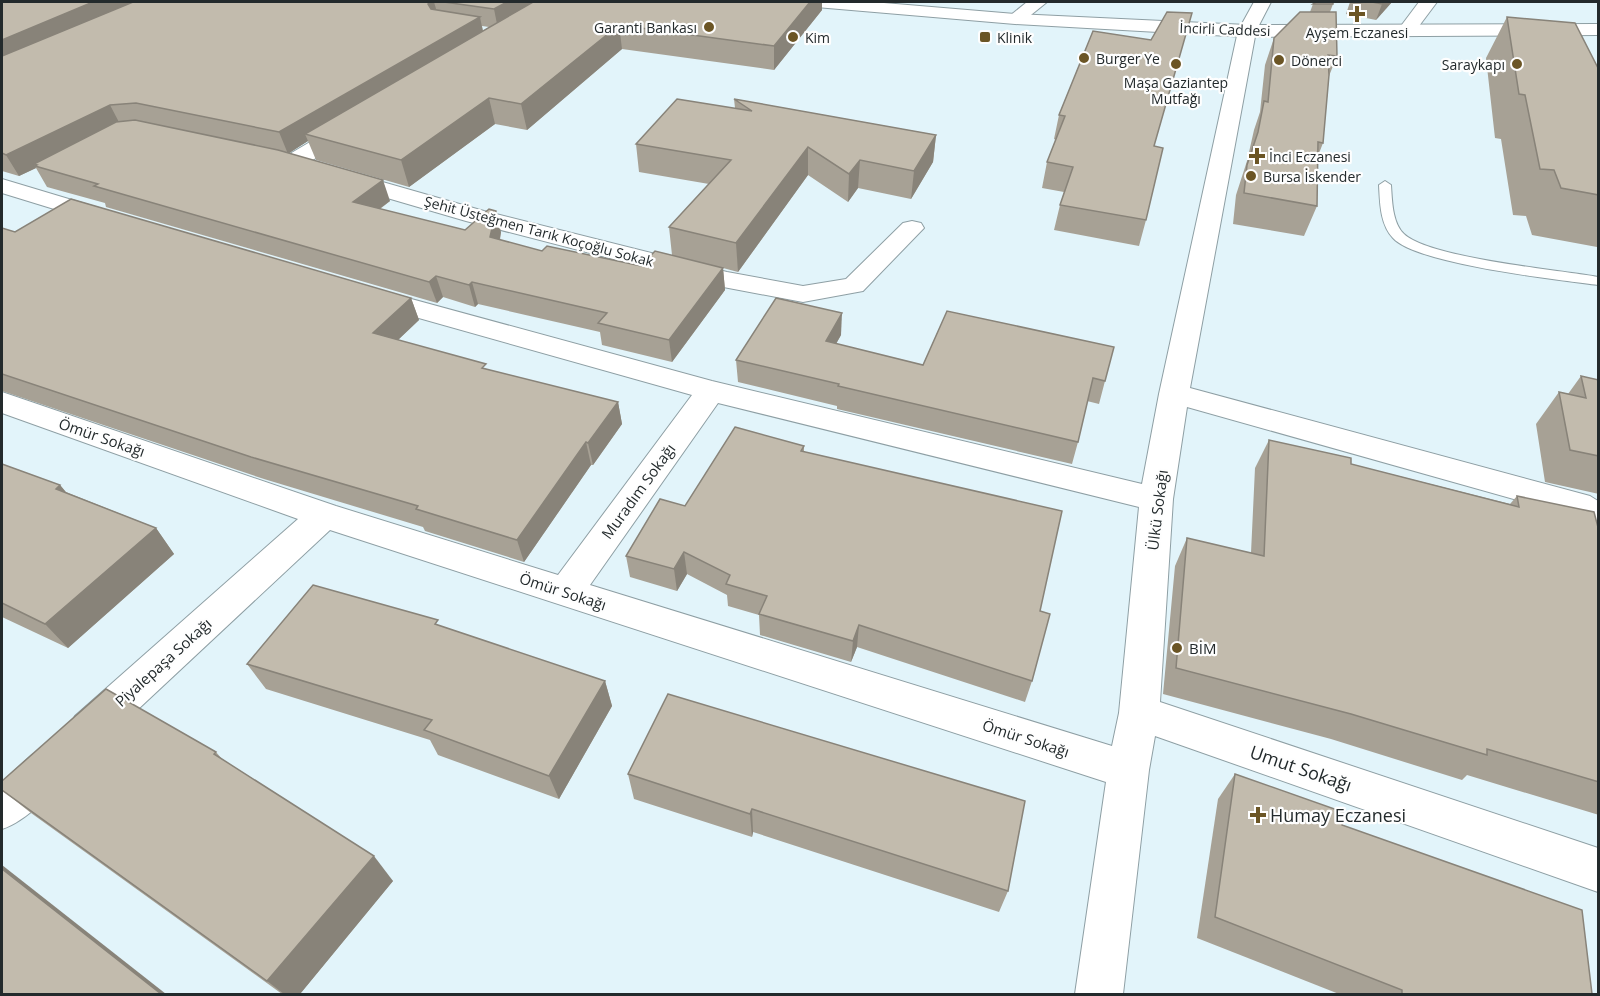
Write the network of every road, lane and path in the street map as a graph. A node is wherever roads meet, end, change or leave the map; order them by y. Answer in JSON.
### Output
{"nodes":[{"id":1,"x":817,"y":2,"type":"edge"},
{"id":2,"x":1038,"y":2,"type":"edge"},
{"id":3,"x":1262,"y":2,"type":"edge"},
{"id":4,"x":1428,"y":2,"type":"edge"},
{"id":5,"x":1015,"y":19,"type":"junction"},
{"id":6,"x":1407,"y":30,"type":"junction"},
{"id":7,"x":1599,"y":30,"type":"edge"},
{"id":8,"x":1247,"y":31,"type":"junction"},
{"id":9,"x":1564,"y":31,"type":"junction"},
{"id":10,"x":1574,"y":49,"type":"edge"},
{"id":11,"x":364,"y":119,"type":"edge"},
{"id":12,"x":44,"y":175,"type":"edge"},
{"id":13,"x":1385,"y":185,"type":"dead end"},
{"id":14,"x":6,"y":191,"type":"edge"},
{"id":15,"x":127,"y":224,"type":"edge"},
{"id":16,"x":912,"y":228,"type":"dead end"},
{"id":17,"x":1599,"y":280,"type":"edge"},
{"id":18,"x":351,"y":290,"type":"edge"},
{"id":19,"x":711,"y":391,"type":"junction"},
{"id":20,"x":1174,"y":394,"type":"junction"},
{"id":21,"x":2,"y":402,"type":"edge"},
{"id":22,"x":1156,"y":499,"type":"junction"},
{"id":23,"x":324,"y":515,"type":"junction"},
{"id":24,"x":1599,"y":517,"type":"edge"},
{"id":25,"x":565,"y":592,"type":"junction"},
{"id":26,"x":1139,"y":713,"type":"junction"},
{"id":27,"x":1128,"y":770,"type":"junction"},
{"id":28,"x":2,"y":809,"type":"edge"},
{"id":29,"x":1599,"y":870,"type":"edge"},
{"id":30,"x":1100,"y":994,"type":"edge"}],
"edges":[{"from":1,"to":5,"type":"street","name":"İncirli Caddesi"},
{"from":2,"to":5,"type":"street"},
{"from":3,"to":8,"type":"street","name":"Ülkü Sokağı"},
{"from":4,"to":6,"type":"street"},
{"from":5,"to":8,"type":"street","name":"İncirli Caddesi"},
{"from":6,"to":8,"type":"street","name":"İncirli Caddesi"},
{"from":6,"to":9,"type":"street","name":"İncirli Caddesi"},
{"from":7,"to":9,"type":"street","name":"İncirli Caddesi"},
{"from":8,"to":20,"type":"street","name":"Ülkü Sokağı"},
{"from":9,"to":10,"type":"street"},
{"from":11,"to":16,"type":"street","name":"Şehit Üsteğmen Tarık Koçoğlu Sokak"},
{"from":12,"to":14,"type":"street"},
{"from":13,"to":17,"type":"lane"},
{"from":14,"to":15,"type":"street"},
{"from":18,"to":19,"type":"street"},
{"from":19,"to":22,"type":"street"},
{"from":19,"to":25,"type":"street","name":"Muradım Sokağı"},
{"from":20,"to":22,"type":"street","name":"Ülkü Sokağı"},
{"from":20,"to":24,"type":"street"},
{"from":21,"to":23,"type":"street","name":"Ömür Sokağı"},
{"from":22,"to":26,"type":"street","name":"Ülkü Sokağı"},
{"from":23,"to":25,"type":"street","name":"Ömür Sokağı"},
{"from":23,"to":28,"type":"street","name":"Piyalepaşa Sokağı"},
{"from":25,"to":27,"type":"street","name":"Ömür Sokağı"},
{"from":26,"to":27,"type":"street","name":"Ülkü Sokağı"},
{"from":26,"to":29,"type":"street","name":"Umut Sokağı"},
{"from":27,"to":30,"type":"street","name":"Ülkü Sokağı"}]}
